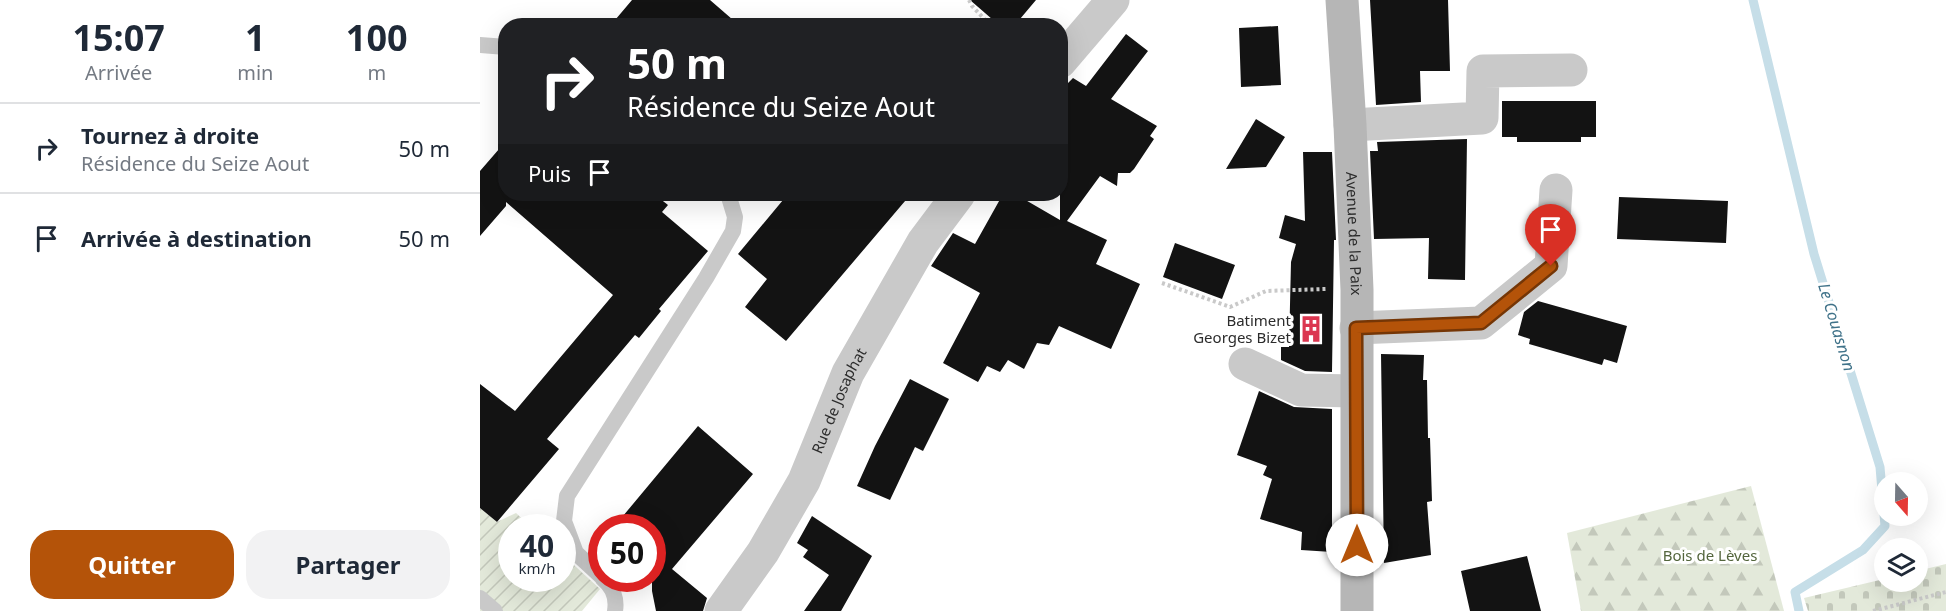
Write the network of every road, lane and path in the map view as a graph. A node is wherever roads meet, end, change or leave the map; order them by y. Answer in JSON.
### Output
{"nodes":[{"id":1,"x":969,"y":0,"type":"edge"},
{"id":2,"x":1113,"y":0,"type":"edge"},
{"id":3,"x":1342,"y":0,"type":"edge"},
{"id":4,"x":983,"y":18,"type":"edge"},
{"id":5,"x":480,"y":45,"type":"edge"},
{"id":6,"x":498,"y":46,"type":"edge"},
{"id":7,"x":1068,"y":53,"type":"edge"},
{"id":8,"x":1571,"y":70,"type":"dead end"},
{"id":9,"x":1350,"y":125,"type":"junction"},
{"id":10,"x":1556,"y":190,"type":"dead end"},
{"id":11,"x":730,"y":201,"type":"edge"},
{"id":12,"x":955,"y":201,"type":"edge"},
{"id":13,"x":1162,"y":282,"type":"dead end"},
{"id":14,"x":1356,"y":290,"type":"junction"},
{"id":15,"x":1356,"y":328,"type":"junction"},
{"id":16,"x":1245,"y":364,"type":"dead end"},
{"id":17,"x":1356,"y":391,"type":"junction"},
{"id":18,"x":588,"y":565,"type":"edge"},
{"id":19,"x":612,"y":592,"type":"edge"},
{"id":20,"x":1946,"y":592,"type":"edge"},
{"id":21,"x":480,"y":598,"type":"edge"},
{"id":22,"x":495,"y":611,"type":"edge"},
{"id":23,"x":615,"y":611,"type":"edge"},
{"id":24,"x":721,"y":611,"type":"edge"},
{"id":25,"x":1357,"y":611,"type":"edge"},
{"id":26,"x":1873,"y":611,"type":"edge"}],
"edges":[{"from":1,"to":4,"type":"path"},
{"from":2,"to":7,"type":"street"},
{"from":3,"to":9,"type":"main road","name":"Avenue de la Paix"},
{"from":5,"to":6,"type":"lane"},
{"from":8,"to":9,"type":"street"},
{"from":9,"to":14,"type":"main road","name":"Avenue de la Paix"},
{"from":10,"to":15,"type":"street"},
{"from":11,"to":18,"type":"lane"},
{"from":12,"to":24,"type":"street","name":"Rue de Josaphat"},
{"from":13,"to":14,"type":"path"},
{"from":14,"to":15,"type":"main road","name":"Avenue de la Paix"},
{"from":15,"to":17,"type":"main road","name":"Avenue de la Paix"},
{"from":16,"to":17,"type":"street"},
{"from":17,"to":25,"type":"main road","name":"Avenue de la Paix"},
{"from":19,"to":23,"type":"lane"},
{"from":20,"to":26,"type":"path"},
{"from":21,"to":22,"type":"lane"}]}
